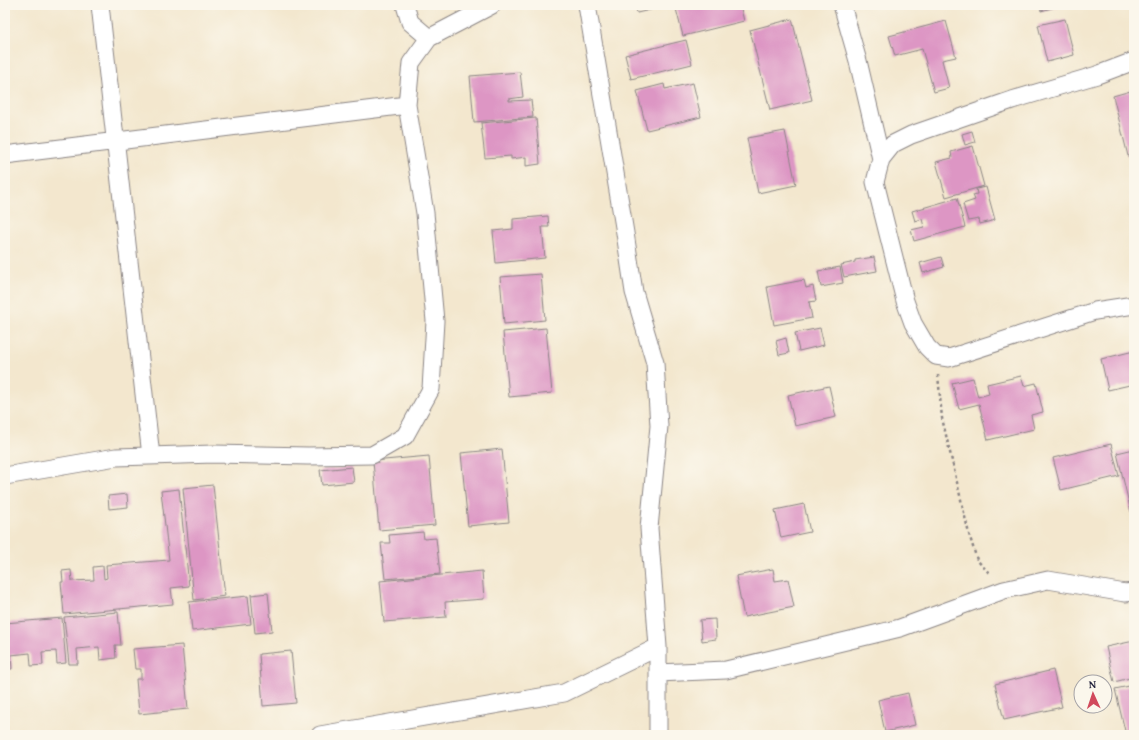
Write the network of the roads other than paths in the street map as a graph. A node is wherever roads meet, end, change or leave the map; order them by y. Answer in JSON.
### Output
{"nodes":[{"id":1,"x":100,"y":5,"type":"edge"},
{"id":2,"x":405,"y":5,"type":"edge"},
{"id":3,"x":492,"y":5,"type":"edge"},
{"id":4,"x":587,"y":5,"type":"edge"},
{"id":5,"x":842,"y":5,"type":"edge"},
{"id":6,"x":429,"y":38,"type":"junction"},
{"id":7,"x":1134,"y":61,"type":"edge"},
{"id":8,"x":407,"y":105,"type":"junction"},
{"id":9,"x":115,"y":142,"type":"junction"},
{"id":10,"x":5,"y":155,"type":"edge"},
{"id":11,"x":881,"y":160,"type":"junction"},
{"id":12,"x":1134,"y":305,"type":"edge"},
{"id":13,"x":151,"y":456,"type":"junction"},
{"id":14,"x":5,"y":476,"type":"edge"},
{"id":15,"x":1134,"y":592,"type":"edge"},
{"id":16,"x":658,"y":647,"type":"junction"},
{"id":17,"x":658,"y":673,"type":"junction"},
{"id":18,"x":320,"y":735,"type":"edge"},
{"id":19,"x":658,"y":735,"type":"edge"}],
"edges":[{"from":1,"to":9,"type":"street"},
{"from":2,"to":6,"type":"street"},
{"from":3,"to":6,"type":"street"},
{"from":4,"to":16,"type":"street"},
{"from":5,"to":11,"type":"street"},
{"from":6,"to":8,"type":"street"},
{"from":7,"to":11,"type":"street"},
{"from":8,"to":9,"type":"street"},
{"from":8,"to":13,"type":"street"},
{"from":9,"to":10,"type":"street"},
{"from":9,"to":13,"type":"street"},
{"from":11,"to":12,"type":"street"},
{"from":13,"to":14,"type":"street"},
{"from":15,"to":17,"type":"street"},
{"from":16,"to":17,"type":"street"},
{"from":16,"to":18,"type":"street"},
{"from":17,"to":19,"type":"street"}]}
